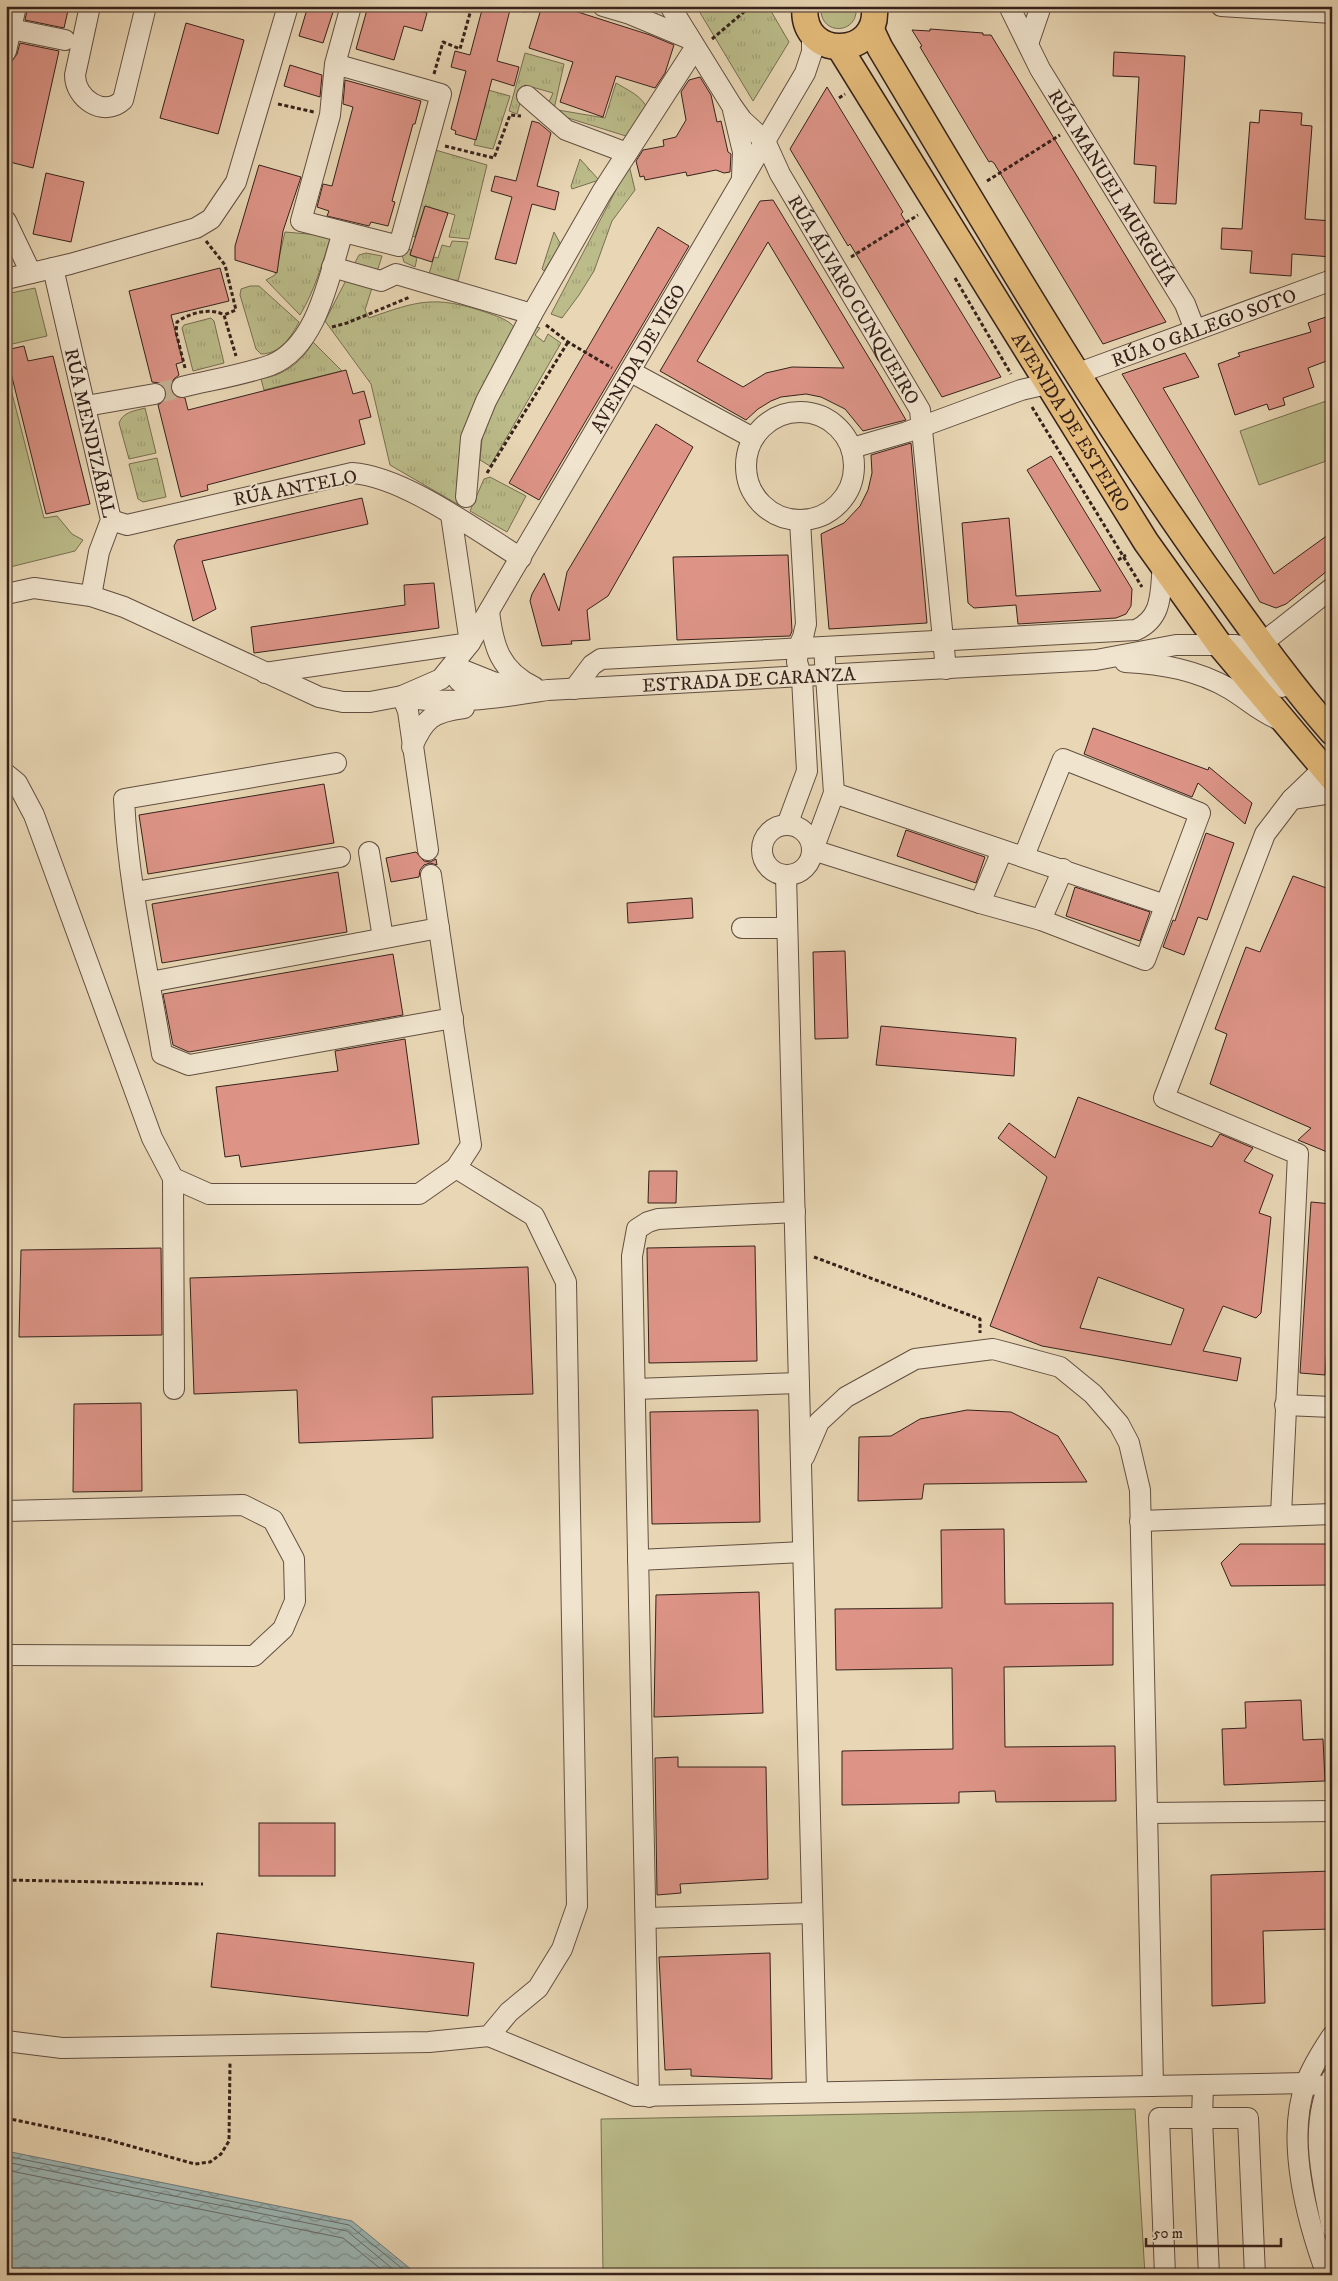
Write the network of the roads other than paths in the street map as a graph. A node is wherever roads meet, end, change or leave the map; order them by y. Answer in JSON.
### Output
{"nodes":[{"id":1,"x":90,"y":6,"type":"edge"},
{"id":2,"x":146,"y":6,"type":"edge"},
{"id":3,"x":288,"y":6,"type":"edge"},
{"id":4,"x":351,"y":6,"type":"edge"},
{"id":5,"x":603,"y":6,"type":"edge"},
{"id":6,"x":649,"y":6,"type":"edge"},
{"id":7,"x":670,"y":6,"type":"edge"},
{"id":8,"x":805,"y":6,"type":"edge"},
{"id":9,"x":1009,"y":6,"type":"edge"},
{"id":10,"x":1041,"y":6,"type":"edge"},
{"id":11,"x":1222,"y":6,"type":"edge"},
{"id":12,"x":1332,"y":12,"type":"edge"},
{"id":13,"x":875,"y":13,"type":"edge"},
{"id":14,"x":630,"y":14,"type":"junction"},
{"id":15,"x":11,"y":20,"type":"edge"},
{"id":16,"x":65,"y":40,"type":"dead end"},
{"id":17,"x":699,"y":42,"type":"junction"},
{"id":18,"x":827,"y":43,"type":"junction"},
{"id":19,"x":1028,"y":44,"type":"junction"},
{"id":20,"x":6,"y":51,"type":"edge"},
{"id":21,"x":335,"y":64,"type":"junction"},
{"id":22,"x":527,"y":96,"type":"road end"},
{"id":23,"x":732,"y":106,"type":"junction"},
{"id":24,"x":765,"y":141,"type":"junction"},
{"id":25,"x":627,"y":153,"type":"junction"},
{"id":26,"x":742,"y":178,"type":"junction"},
{"id":27,"x":6,"y":221,"type":"edge"},
{"id":28,"x":343,"y":232,"type":"junction"},
{"id":29,"x":332,"y":267,"type":"junction"},
{"id":30,"x":53,"y":268,"type":"junction"},
{"id":31,"x":31,"y":273,"type":"junction"},
{"id":32,"x":6,"y":279,"type":"edge"},
{"id":33,"x":1332,"y":280,"type":"edge"},
{"id":34,"x":532,"y":314,"type":"junction"},
{"id":35,"x":1194,"y":330,"type":"junction"},
{"id":36,"x":1076,"y":374,"type":"junction"},
{"id":37,"x":629,"y":375,"type":"junction"},
{"id":38,"x":1047,"y":384,"type":"junction"},
{"id":39,"x":185,"y":386,"type":"tunnel mouth"},
{"id":40,"x":154,"y":394,"type":"tunnel mouth"},
{"id":41,"x":86,"y":406,"type":"junction"},
{"id":42,"x":922,"y":426,"type":"junction"},
{"id":43,"x":753,"y":438,"type":"junction"},
{"id":44,"x":852,"y":448,"type":"junction"},
{"id":45,"x":466,"y":497,"type":"road end"},
{"id":46,"x":451,"y":515,"type":"junction"},
{"id":47,"x":111,"y":520,"type":"junction"},
{"id":48,"x":800,"y":521,"type":"junction"},
{"id":49,"x":521,"y":558,"type":"junction"},
{"id":50,"x":1163,"y":565,"type":"junction"},
{"id":51,"x":1332,"y":588,"type":"edge"},
{"id":52,"x":6,"y":594,"type":"edge"},
{"id":53,"x":91,"y":596,"type":"junction"},
{"id":54,"x":489,"y":611,"type":"junction"},
{"id":55,"x":1076,"y":633,"type":"junction"},
{"id":56,"x":943,"y":641,"type":"junction"},
{"id":57,"x":470,"y":643,"type":"junction"},
{"id":58,"x":1220,"y":644,"type":"junction"},
{"id":59,"x":1261,"y":644,"type":"junction"},
{"id":60,"x":824,"y":647,"type":"junction"},
{"id":61,"x":798,"y":648,"type":"junction"},
{"id":62,"x":1087,"y":660,"type":"junction"},
{"id":63,"x":452,"y":668,"type":"junction"},
{"id":64,"x":946,"y":669,"type":"junction"},
{"id":65,"x":265,"y":673,"type":"junction"},
{"id":66,"x":827,"y":676,"type":"junction"},
{"id":67,"x":802,"y":678,"type":"junction"},
{"id":68,"x":574,"y":689,"type":"junction"},
{"id":69,"x":543,"y":690,"type":"junction"},
{"id":70,"x":514,"y":695,"type":"junction"},
{"id":71,"x":402,"y":696,"type":"junction"},
{"id":72,"x":494,"y":698,"type":"junction"},
{"id":73,"x":1282,"y":721,"type":"junction"},
{"id":74,"x":1330,"y":730,"type":"edge"},
{"id":75,"x":412,"y":747,"type":"junction"},
{"id":76,"x":336,"y":763,"type":"dead end"},
{"id":77,"x":6,"y":774,"type":"edge"},
{"id":78,"x":1328,"y":774,"type":"edge"},
{"id":79,"x":1332,"y":792,"type":"edge"},
{"id":80,"x":834,"y":793,"type":"junction"},
{"id":81,"x":1291,"y":800,"type":"junction"},
{"id":82,"x":787,"y":825,"type":"junction"},
{"id":83,"x":428,"y":850,"type":"dead end"},
{"id":84,"x":812,"y":850,"type":"junction"},
{"id":85,"x":1002,"y":851,"type":"junction"},
{"id":86,"x":369,"y":852,"type":"dead end"},
{"id":87,"x":1024,"y":856,"type":"junction"},
{"id":88,"x":340,"y":857,"type":"dead end"},
{"id":89,"x":1063,"y":869,"type":"junction"},
{"id":90,"x":432,"y":875,"type":"dead end"},
{"id":91,"x":786,"y":875,"type":"junction"},
{"id":92,"x":135,"y":892,"type":"junction"},
{"id":93,"x":980,"y":903,"type":"junction"},
{"id":94,"x":1165,"y":905,"type":"junction"},
{"id":95,"x":1041,"y":920,"type":"junction"},
{"id":96,"x":439,"y":928,"type":"junction"},
{"id":97,"x":742,"y":928,"type":"dead end"},
{"id":98,"x":787,"y":928,"type":"junction"},
{"id":99,"x":383,"y":938,"type":"junction"},
{"id":100,"x":150,"y":982,"type":"junction"},
{"id":101,"x":453,"y":1018,"type":"junction"},
{"id":102,"x":456,"y":1168,"type":"junction"},
{"id":103,"x":173,"y":1178,"type":"junction"},
{"id":104,"x":795,"y":1212,"type":"junction"},
{"id":105,"x":799,"y":1383,"type":"junction"},
{"id":106,"x":174,"y":1389,"type":"dead end"},
{"id":107,"x":635,"y":1389,"type":"junction"},
{"id":108,"x":1285,"y":1405,"type":"junction"},
{"id":109,"x":1332,"y":1408,"type":"edge"},
{"id":110,"x":801,"y":1463,"type":"junction"},
{"id":111,"x":6,"y":1511,"type":"edge"},
{"id":112,"x":1332,"y":1514,"type":"edge"},
{"id":113,"x":1281,"y":1515,"type":"junction"},
{"id":114,"x":1140,"y":1521,"type":"junction"},
{"id":115,"x":803,"y":1552,"type":"junction"},
{"id":116,"x":638,"y":1560,"type":"junction"},
{"id":117,"x":6,"y":1655,"type":"edge"},
{"id":118,"x":1332,"y":1812,"type":"edge"},
{"id":119,"x":1147,"y":1813,"type":"junction"},
{"id":120,"x":812,"y":1913,"type":"junction"},
{"id":121,"x":646,"y":1918,"type":"junction"},
{"id":122,"x":489,"y":2036,"type":"junction"},
{"id":123,"x":1332,"y":2036,"type":"edge"},
{"id":124,"x":6,"y":2041,"type":"edge"},
{"id":125,"x":1306,"y":2083,"type":"junction"},
{"id":126,"x":1329,"y":2083,"type":"edge"},
{"id":127,"x":1204,"y":2085,"type":"junction"},
{"id":128,"x":1153,"y":2086,"type":"junction"},
{"id":129,"x":817,"y":2092,"type":"junction"},
{"id":130,"x":649,"y":2097,"type":"junction"},
{"id":131,"x":1202,"y":2119,"type":"junction"},
{"id":132,"x":1332,"y":2228,"type":"edge"},
{"id":133,"x":1165,"y":2275,"type":"edge"},
{"id":134,"x":1209,"y":2275,"type":"edge"},
{"id":135,"x":1255,"y":2275,"type":"edge"},
{"id":136,"x":1327,"y":2275,"type":"edge"}],
"edges":[{"from":1,"to":2,"type":"street"},
{"from":3,"to":30,"type":"street"},
{"from":4,"to":21,"type":"street"},
{"from":5,"to":14,"type":"street"},
{"from":6,"to":14,"type":"street"},
{"from":7,"to":17,"type":"street"},
{"from":8,"to":18,"type":"main road","name":"AVENIDA DE ESTEIRO"},
{"from":9,"to":19,"type":"street","name":"RÚA MANUEL MURGUÍA"},
{"from":10,"to":19,"type":"street"},
{"from":11,"to":12,"type":"street"},
{"from":13,"to":18,"type":"main road"},
{"from":13,"to":36,"type":"main road","name":"AVENIDA DE ESTEIRO"},
{"from":14,"to":17,"type":"street"},
{"from":15,"to":16,"type":"street"},
{"from":15,"to":20,"type":"street"},
{"from":17,"to":23,"type":"street"},
{"from":17,"to":25,"type":"street"},
{"from":18,"to":24,"type":"street","name":"AVENIDA DE VIGO"},
{"from":18,"to":38,"type":"main road","name":"AVENIDA DE ESTEIRO"},
{"from":19,"to":35,"type":"street","name":"RÚA MANUEL MURGUÍA"},
{"from":21,"to":28,"type":"street"},
{"from":21,"to":28,"type":"street"},
{"from":22,"to":25,"type":"street"},
{"from":23,"to":24,"type":"street"},
{"from":23,"to":26,"type":"street"},
{"from":24,"to":26,"type":"street","name":"AVENIDA DE VIGO"},
{"from":24,"to":42,"type":"street","name":"RÚA ÁLVARO CUNQUEIRO"},
{"from":25,"to":34,"type":"street"},
{"from":26,"to":37,"type":"street","name":"AVENIDA DE VIGO"},
{"from":27,"to":31,"type":"street"},
{"from":28,"to":29,"type":"street"},
{"from":29,"to":34,"type":"street"},
{"from":29,"to":39,"type":"street"},
{"from":30,"to":31,"type":"street"},
{"from":30,"to":41,"type":"street","name":"RÚA MENDIZÁBAL"},
{"from":31,"to":32,"type":"street"},
{"from":33,"to":35,"type":"street","name":"RÚA O GALEGO SOTO"},
{"from":34,"to":45,"type":"street"},
{"from":35,"to":36,"type":"street","name":"RÚA O GALEGO SOTO"},
{"from":36,"to":59,"type":"main road","name":"AVENIDA DE ESTEIRO"},
{"from":37,"to":43,"type":"street"},
{"from":37,"to":49,"type":"street","name":"AVENIDA DE VIGO"},
{"from":38,"to":42,"type":"street"},
{"from":38,"to":50,"type":"main road","name":"AVENIDA DE ESTEIRO"},
{"from":40,"to":41,"type":"street"},
{"from":41,"to":47,"type":"street","name":"RÚA MENDIZÁBAL"},
{"from":42,"to":44,"type":"street"},
{"from":42,"to":56,"type":"street","name":"RÚA ÁLVARO CUNQUEIRO"},
{"from":43,"to":44,"type":"street"},
{"from":43,"to":48,"type":"street"},
{"from":44,"to":48,"type":"street"},
{"from":46,"to":47,"type":"street","name":"RÚA ANTELO"},
{"from":46,"to":49,"type":"street","name":"RÚA ANTELO"},
{"from":46,"to":57,"type":"street"},
{"from":47,"to":53,"type":"street","name":"RÚA MENDIZÁBAL"},
{"from":48,"to":61,"type":"street"},
{"from":49,"to":54,"type":"street","name":"AVENIDA DE VIGO"},
{"from":50,"to":55,"type":"street"},
{"from":50,"to":58,"type":"main road","name":"AVENIDA DE ESTEIRO"},
{"from":51,"to":59,"type":"street"},
{"from":52,"to":53,"type":"street"},
{"from":53,"to":65,"type":"street"},
{"from":54,"to":57,"type":"street","name":"AVENIDA DE VIGO"},
{"from":54,"to":69,"type":"street"},
{"from":55,"to":56,"type":"street"},
{"from":55,"to":62,"type":"street"},
{"from":56,"to":60,"type":"street"},
{"from":56,"to":64,"type":"street","name":"RÚA ÁLVARO CUNQUEIRO"},
{"from":57,"to":63,"type":"street","name":"AVENIDA DE VIGO"},
{"from":57,"to":65,"type":"street"},
{"from":58,"to":62,"type":"street"},
{"from":58,"to":73,"type":"main road","name":"AVENIDA DE ESTEIRO"},
{"from":58,"to":74,"type":"street"},
{"from":59,"to":74,"type":"main road","name":"AVENIDA DE ESTEIRO"},
{"from":60,"to":61,"type":"street"},
{"from":60,"to":66,"type":"street"},
{"from":61,"to":67,"type":"street"},
{"from":61,"to":68,"type":"street"},
{"from":62,"to":64,"type":"street","name":"ESTRADA DE CARANZA"},
{"from":62,"to":73,"type":"street"},
{"from":63,"to":69,"type":"street"},
{"from":63,"to":71,"type":"street","name":"AVENIDA DE VIGO"},
{"from":63,"to":72,"type":"street"},
{"from":64,"to":66,"type":"street","name":"ESTRADA DE CARANZA"},
{"from":65,"to":71,"type":"street"},
{"from":66,"to":67,"type":"street","name":"ESTRADA DE CARANZA"},
{"from":66,"to":80,"type":"street"},
{"from":67,"to":68,"type":"street","name":"ESTRADA DE CARANZA"},
{"from":67,"to":82,"type":"street"},
{"from":68,"to":69,"type":"street","name":"ESTRADA DE CARANZA"},
{"from":69,"to":70,"type":"street","name":"ESTRADA DE CARANZA"},
{"from":70,"to":72,"type":"street","name":"ESTRADA DE CARANZA"},
{"from":70,"to":75,"type":"street"},
{"from":71,"to":72,"type":"street","name":"ESTRADA DE CARANZA"},
{"from":71,"to":75,"type":"street"},
{"from":73,"to":78,"type":"main road","name":"AVENIDA DE ESTEIRO"},
{"from":75,"to":83,"type":"street"},
{"from":76,"to":92,"type":"street"},
{"from":77,"to":103,"type":"street"},
{"from":78,"to":81,"type":"street"},
{"from":79,"to":81,"type":"street"},
{"from":80,"to":84,"type":"street"},
{"from":80,"to":85,"type":"street"},
{"from":81,"to":108,"type":"street"},
{"from":82,"to":84,"type":"street"},
{"from":82,"to":91,"type":"street"},
{"from":84,"to":91,"type":"street"},
{"from":84,"to":93,"type":"street"},
{"from":85,"to":87,"type":"street"},
{"from":85,"to":93,"type":"street"},
{"from":86,"to":99,"type":"street"},
{"from":87,"to":89,"type":"street"},
{"from":87,"to":94,"type":"street"},
{"from":88,"to":92,"type":"street"},
{"from":89,"to":94,"type":"street"},
{"from":89,"to":95,"type":"street"},
{"from":90,"to":96,"type":"street"},
{"from":91,"to":98,"type":"street"},
{"from":92,"to":100,"type":"street"},
{"from":93,"to":95,"type":"street"},
{"from":94,"to":95,"type":"street"},
{"from":96,"to":99,"type":"street"},
{"from":96,"to":101,"type":"street"},
{"from":97,"to":98,"type":"street"},
{"from":98,"to":104,"type":"street"},
{"from":99,"to":100,"type":"street"},
{"from":100,"to":101,"type":"street"},
{"from":101,"to":102,"type":"street"},
{"from":102,"to":103,"type":"street"},
{"from":102,"to":122,"type":"street"},
{"from":103,"to":106,"type":"street"},
{"from":104,"to":105,"type":"street"},
{"from":104,"to":107,"type":"street"},
{"from":105,"to":107,"type":"street"},
{"from":105,"to":110,"type":"street"},
{"from":107,"to":116,"type":"street"},
{"from":108,"to":109,"type":"street"},
{"from":108,"to":113,"type":"street"},
{"from":110,"to":114,"type":"street"},
{"from":110,"to":115,"type":"street"},
{"from":111,"to":117,"type":"street"},
{"from":112,"to":113,"type":"street"},
{"from":113,"to":114,"type":"street"},
{"from":114,"to":119,"type":"street"},
{"from":115,"to":116,"type":"street"},
{"from":115,"to":120,"type":"street"},
{"from":116,"to":121,"type":"street"},
{"from":118,"to":119,"type":"street"},
{"from":119,"to":128,"type":"street"},
{"from":120,"to":121,"type":"street"},
{"from":120,"to":129,"type":"street"},
{"from":121,"to":130,"type":"street"},
{"from":122,"to":124,"type":"street"},
{"from":122,"to":130,"type":"street"},
{"from":123,"to":125,"type":"street"},
{"from":125,"to":126,"type":"street"},
{"from":125,"to":127,"type":"street"},
{"from":125,"to":136,"type":"street"},
{"from":126,"to":132,"type":"street"},
{"from":127,"to":128,"type":"street"},
{"from":127,"to":131,"type":"street"},
{"from":128,"to":129,"type":"street"},
{"from":129,"to":130,"type":"street"},
{"from":131,"to":133,"type":"street"},
{"from":131,"to":134,"type":"street"},
{"from":131,"to":135,"type":"street"}]}
